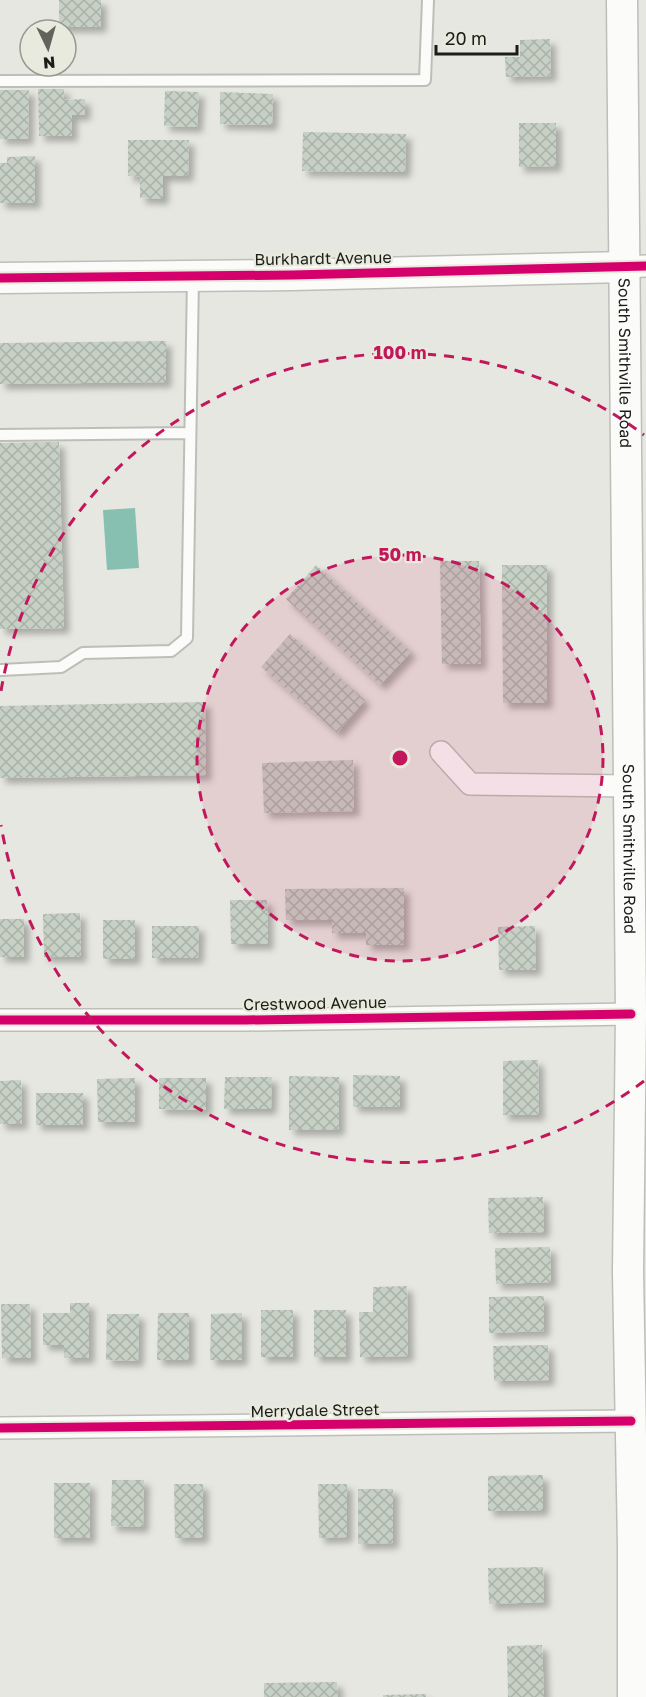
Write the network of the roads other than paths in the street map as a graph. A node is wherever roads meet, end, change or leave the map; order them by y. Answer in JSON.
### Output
{"nodes":[{"id":1,"x":428,"y":0,"type":"edge"},
{"id":2,"x":622,"y":0,"type":"edge"},
{"id":3,"x":0,"y":81,"type":"edge"},
{"id":4,"x":635,"y":266,"type":"edge"},
{"id":5,"x":193,"y":275,"type":"junction"},
{"id":6,"x":0,"y":278,"type":"edge"},
{"id":7,"x":189,"y":432,"type":"junction"},
{"id":8,"x":0,"y":435,"type":"edge"},
{"id":9,"x":1,"y":670,"type":"edge"},
{"id":10,"x":441,"y":752,"type":"dead end"},
{"id":11,"x":629,"y":786,"type":"junction"},
{"id":12,"x":631,"y":1014,"type":"junction"},
{"id":13,"x":0,"y":1020,"type":"edge"},
{"id":14,"x":637,"y":1272,"type":"edge"},
{"id":15,"x":631,"y":1421,"type":"junction"},
{"id":16,"x":0,"y":1428,"type":"edge"},
{"id":17,"x":633,"y":1697,"type":"edge"}],
"edges":[{"from":1,"to":3,"type":"lane"},
{"from":2,"to":4,"type":"main road","name":"South Smithville Road"},
{"from":4,"to":5,"type":"main road","name":"Burkhardt Avenue"},
{"from":4,"to":11,"type":"main road","name":"South Smithville Road"},
{"from":5,"to":6,"type":"main road","name":"Burkhardt Avenue"},
{"from":5,"to":7,"type":"lane"},
{"from":7,"to":8,"type":"lane"},
{"from":7,"to":9,"type":"lane"},
{"from":10,"to":11,"type":"street"},
{"from":11,"to":12,"type":"main road","name":"South Smithville Road"},
{"from":12,"to":13,"type":"street","name":"Crestwood Avenue"},
{"from":12,"to":14,"type":"main road","name":"South Smithville Road"},
{"from":14,"to":15,"type":"main road","name":"South Smithville Road"},
{"from":15,"to":16,"type":"street","name":"Merrydale Street"},
{"from":15,"to":17,"type":"main road","name":"South Smithville Road"}]}
